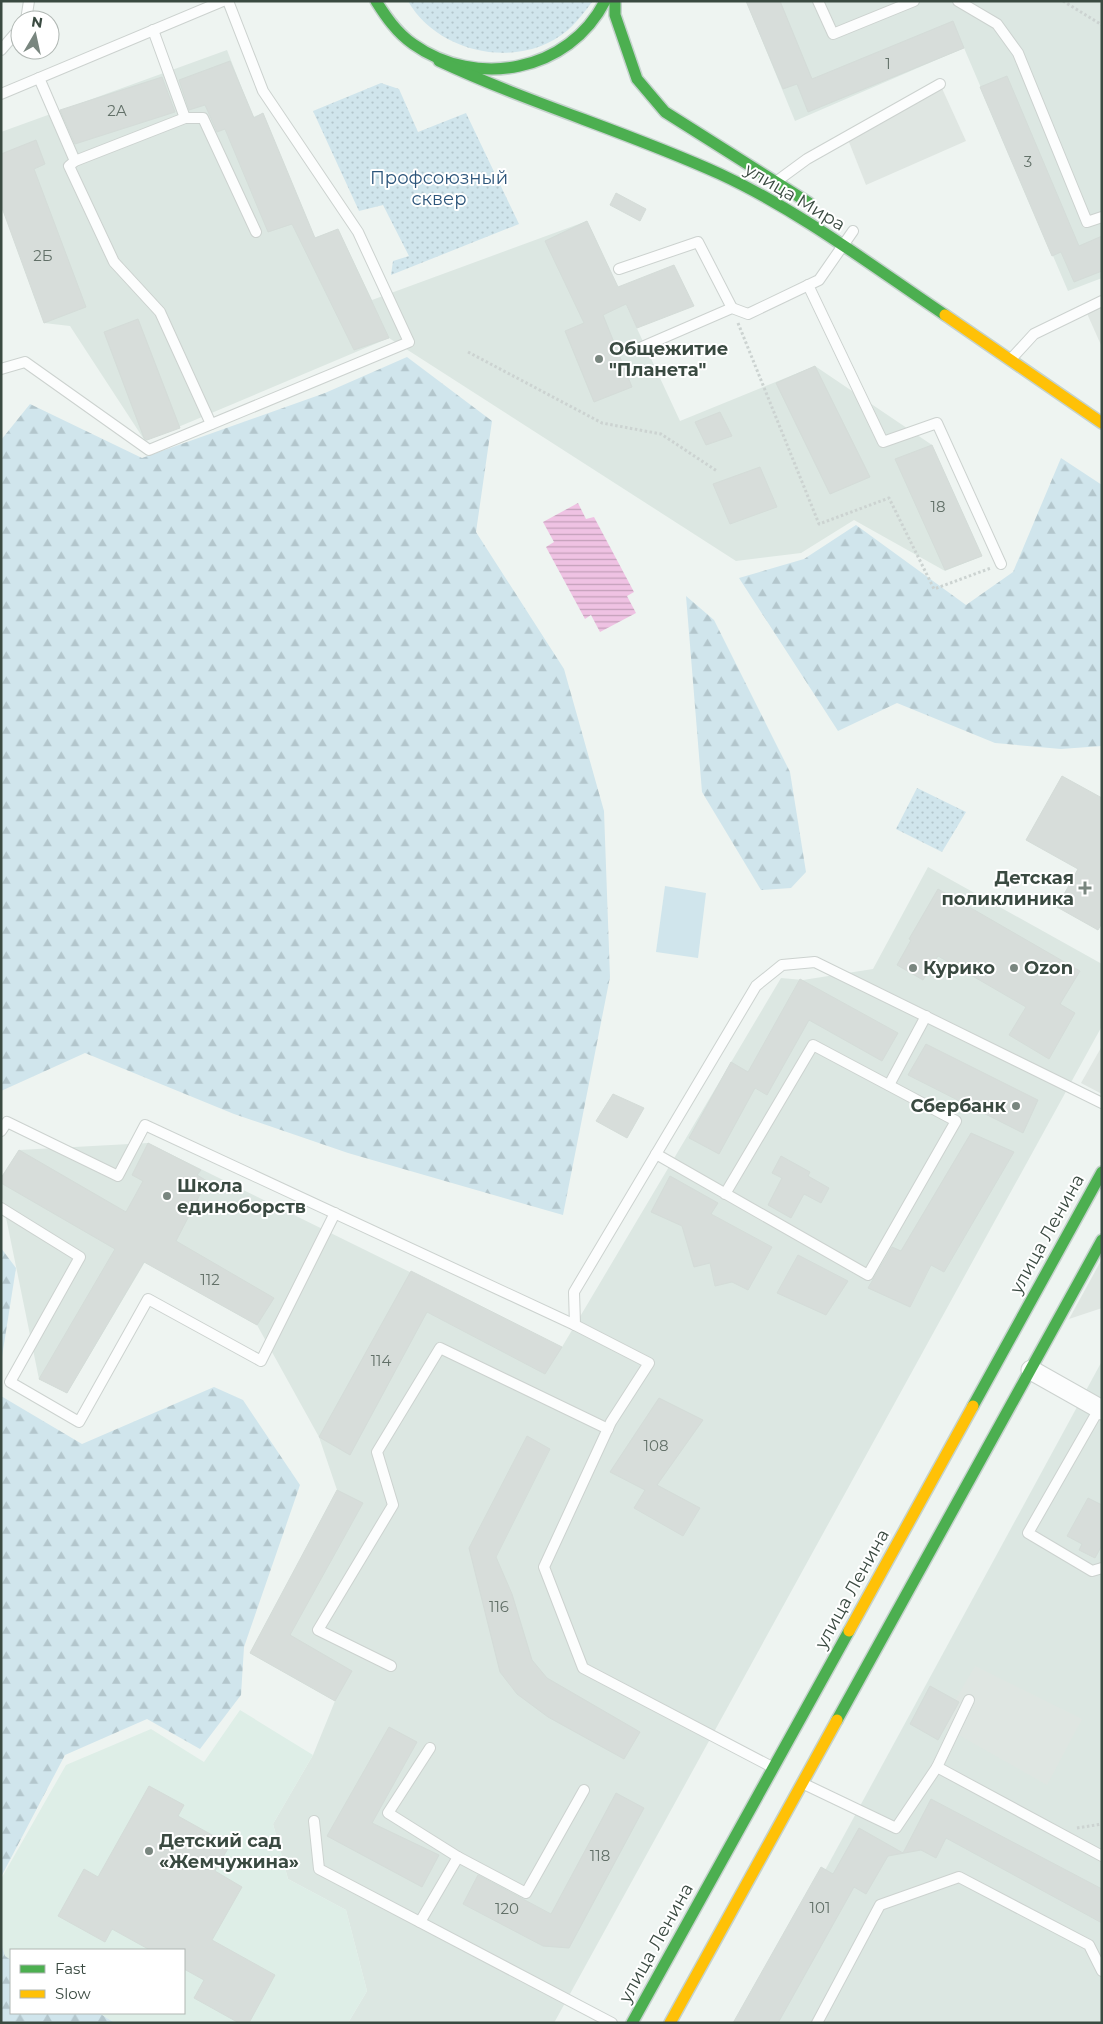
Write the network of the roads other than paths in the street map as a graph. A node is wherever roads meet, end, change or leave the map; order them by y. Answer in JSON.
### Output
{"nodes":[{"id":1,"x":222,"y":1,"type":"edge"},
{"id":2,"x":228,"y":1,"type":"edge"},
{"id":3,"x":376,"y":1,"type":"edge"},
{"id":4,"x":605,"y":1,"type":"edge"},
{"id":5,"x":616,"y":1,"type":"edge"},
{"id":6,"x":818,"y":1,"type":"edge"},
{"id":7,"x":914,"y":1,"type":"edge"},
{"id":8,"x":958,"y":1,"type":"edge"},
{"id":9,"x":153,"y":30,"type":"junction"},
{"id":10,"x":10,"y":40,"type":"edge"},
{"id":11,"x":1,"y":50,"type":"edge"},
{"id":12,"x":439,"y":61,"type":"junction"},
{"id":13,"x":39,"y":78,"type":"junction"},
{"id":14,"x":940,"y":84,"type":"dead end"},
{"id":15,"x":1,"y":94,"type":"edge"},
{"id":16,"x":185,"y":118,"type":"junction"},
{"id":17,"x":75,"y":161,"type":"junction"},
{"id":18,"x":777,"y":182,"type":"junction"},
{"id":19,"x":765,"y":198,"type":"junction"},
{"id":20,"x":822,"y":212,"type":"dead end"},
{"id":21,"x":1102,"y":217,"type":"edge"},
{"id":22,"x":853,"y":231,"type":"dead end"},
{"id":23,"x":256,"y":232,"type":"dead end"},
{"id":24,"x":843,"y":246,"type":"junction"},
{"id":25,"x":619,"y":269,"type":"dead end"},
{"id":26,"x":808,"y":285,"type":"junction"},
{"id":27,"x":1102,"y":301,"type":"edge"},
{"id":28,"x":732,"y":308,"type":"junction"},
{"id":29,"x":642,"y":347,"type":"dead end"},
{"id":30,"x":1010,"y":360,"type":"junction"},
{"id":31,"x":1,"y":369,"type":"edge"},
{"id":32,"x":1102,"y":423,"type":"edge"},
{"id":33,"x":211,"y":424,"type":"junction"},
{"id":34,"x":1001,"y":564,"type":"road end"},
{"id":35,"x":926,"y":1016,"type":"junction"},
{"id":36,"x":889,"y":1085,"type":"junction"},
{"id":37,"x":1102,"y":1103,"type":"edge"},
{"id":38,"x":1,"y":1131,"type":"edge"},
{"id":39,"x":656,"y":1154,"type":"junction"},
{"id":40,"x":1102,"y":1172,"type":"edge"},
{"id":41,"x":725,"y":1194,"type":"junction"},
{"id":42,"x":1,"y":1208,"type":"edge"},
{"id":43,"x":335,"y":1213,"type":"junction"},
{"id":44,"x":1102,"y":1240,"type":"edge"},
{"id":45,"x":575,"y":1325,"type":"junction"},
{"id":46,"x":1000,"y":1354,"type":"junction"},
{"id":47,"x":1024,"y":1366,"type":"junction"},
{"id":48,"x":1101,"y":1409,"type":"edge"},
{"id":49,"x":608,"y":1429,"type":"junction"},
{"id":50,"x":1102,"y":1568,"type":"edge"},
{"id":51,"x":392,"y":1666,"type":"dead end"},
{"id":52,"x":970,"y":1700,"type":"dead end"},
{"id":53,"x":430,"y":1748,"type":"dead end"},
{"id":54,"x":937,"y":1767,"type":"junction"},
{"id":55,"x":774,"y":1768,"type":"junction"},
{"id":56,"x":794,"y":1779,"type":"junction"},
{"id":57,"x":584,"y":1790,"type":"dead end"},
{"id":58,"x":314,"y":1821,"type":"dead end"},
{"id":59,"x":1102,"y":1856,"type":"edge"},
{"id":60,"x":458,"y":1857,"type":"junction"},
{"id":61,"x":420,"y":1922,"type":"junction"},
{"id":62,"x":1102,"y":1971,"type":"edge"},
{"id":63,"x":612,"y":2023,"type":"edge"},
{"id":64,"x":632,"y":2023,"type":"edge"},
{"id":65,"x":670,"y":2023,"type":"edge"},
{"id":66,"x":817,"y":2023,"type":"edge"}],
"edges":[{"from":1,"to":9,"type":"lane"},
{"from":2,"to":33,"type":"lane"},
{"from":3,"to":12,"type":"main road"},
{"from":4,"to":12,"type":"main road"},
{"from":5,"to":18,"type":"main road","name":"улица Мира"},
{"from":6,"to":7,"type":"lane"},
{"from":8,"to":21,"type":"lane"},
{"from":9,"to":13,"type":"lane"},
{"from":9,"to":16,"type":"lane"},
{"from":10,"to":11,"type":"lane"},
{"from":12,"to":19,"type":"main road","name":"улица Мира"},
{"from":13,"to":15,"type":"lane"},
{"from":13,"to":17,"type":"lane"},
{"from":14,"to":18,"type":"lane"},
{"from":16,"to":17,"type":"lane"},
{"from":16,"to":23,"type":"lane"},
{"from":17,"to":33,"type":"lane"},
{"from":18,"to":19,"type":"main road"},
{"from":18,"to":20,"type":"main road","name":"улица Мира"},
{"from":19,"to":24,"type":"main road","name":"улица Мира"},
{"from":22,"to":24,"type":"lane"},
{"from":24,"to":26,"type":"lane"},
{"from":24,"to":30,"type":"main road","name":"улица Мира"},
{"from":25,"to":28,"type":"lane"},
{"from":26,"to":28,"type":"lane"},
{"from":26,"to":34,"type":"lane"},
{"from":27,"to":30,"type":"lane"},
{"from":28,"to":29,"type":"lane"},
{"from":30,"to":32,"type":"main road","name":"улица Мира"},
{"from":31,"to":33,"type":"lane"},
{"from":35,"to":36,"type":"lane"},
{"from":35,"to":37,"type":"lane"},
{"from":35,"to":39,"type":"lane"},
{"from":36,"to":41,"type":"lane"},
{"from":36,"to":41,"type":"lane"},
{"from":38,"to":43,"type":"lane"},
{"from":39,"to":41,"type":"lane"},
{"from":39,"to":45,"type":"lane"},
{"from":40,"to":46,"type":"main road","name":"улица Ленина"},
{"from":42,"to":43,"type":"lane"},
{"from":43,"to":45,"type":"lane"},
{"from":44,"to":47,"type":"main road"},
{"from":45,"to":49,"type":"lane"},
{"from":46,"to":47,"type":"main road"},
{"from":46,"to":55,"type":"main road","name":"улица Ленина"},
{"from":47,"to":48,"type":"street"},
{"from":47,"to":56,"type":"main road"},
{"from":48,"to":50,"type":"lane"},
{"from":49,"to":51,"type":"lane"},
{"from":49,"to":55,"type":"lane"},
{"from":52,"to":54,"type":"lane"},
{"from":53,"to":60,"type":"lane"},
{"from":54,"to":56,"type":"lane"},
{"from":54,"to":59,"type":"lane"},
{"from":55,"to":56,"type":"main road"},
{"from":55,"to":64,"type":"main road","name":"улица Ленина"},
{"from":56,"to":65,"type":"main road"},
{"from":57,"to":60,"type":"lane"},
{"from":58,"to":61,"type":"lane"},
{"from":60,"to":61,"type":"lane"},
{"from":61,"to":63,"type":"lane"},
{"from":62,"to":66,"type":"lane"}]}
